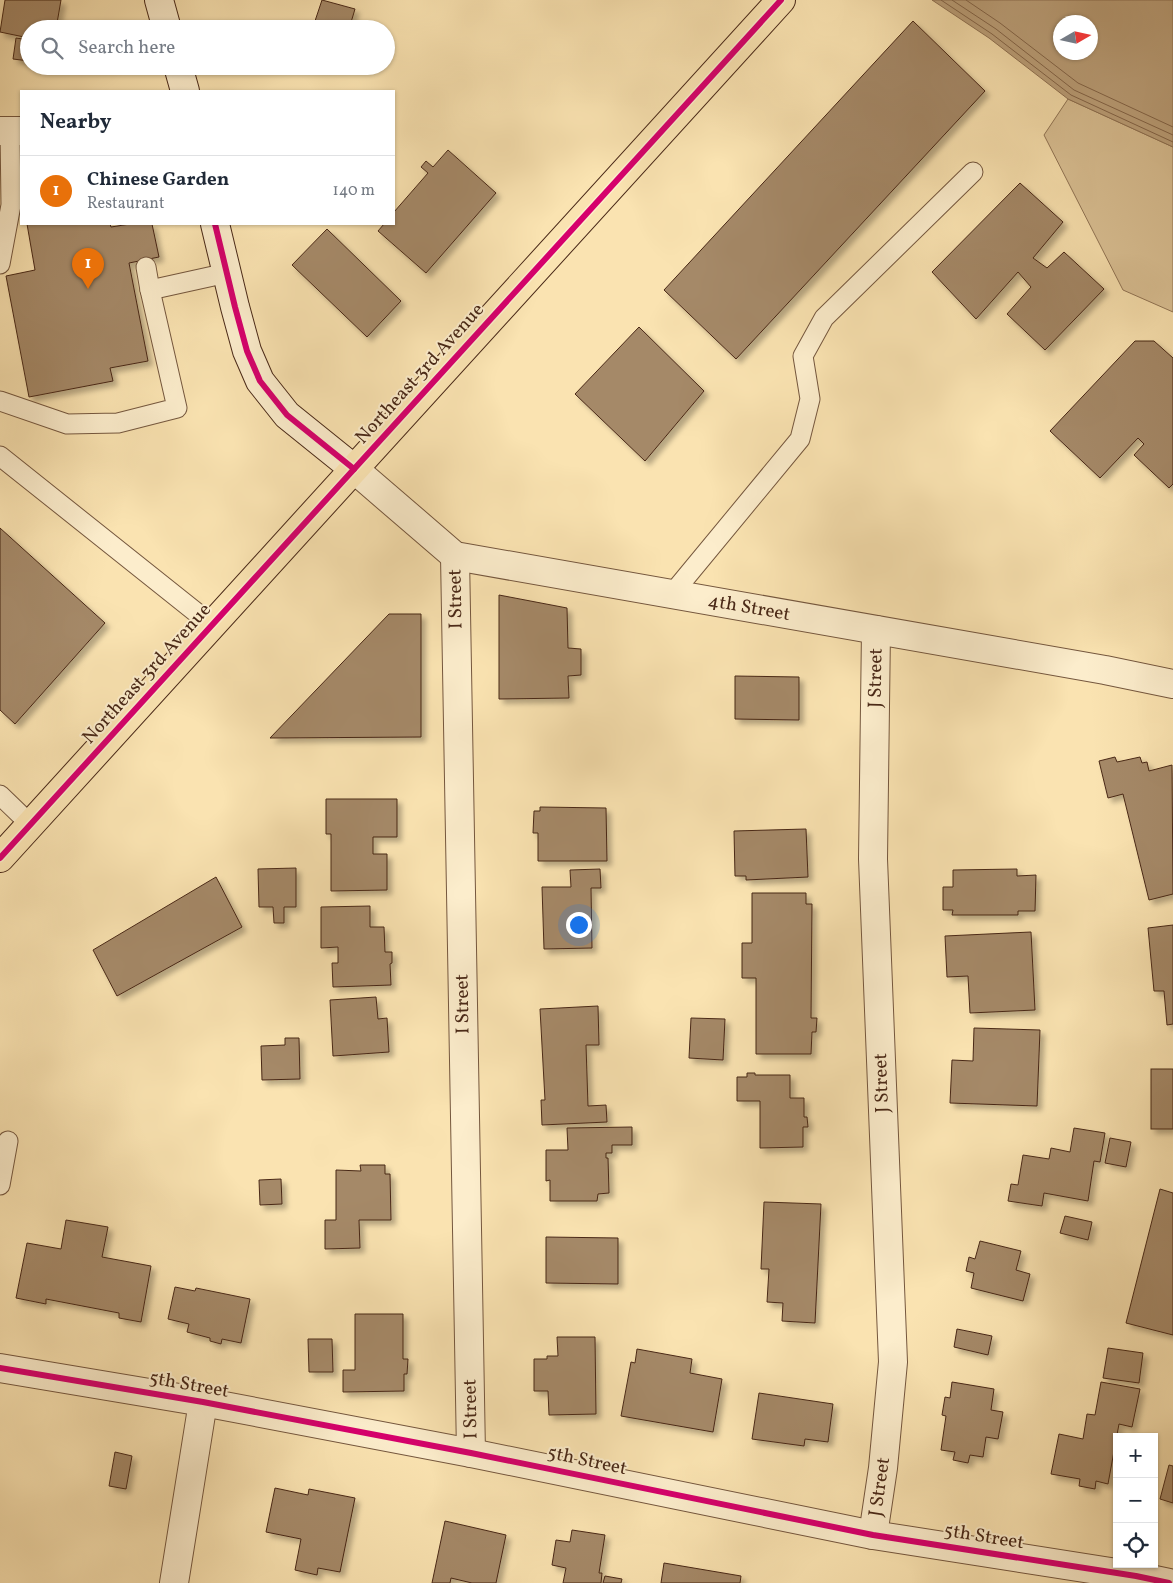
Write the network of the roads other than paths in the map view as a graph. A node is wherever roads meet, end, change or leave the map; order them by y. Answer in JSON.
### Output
{"nodes":[{"id":1,"x":159,"y":0,"type":"edge"},
{"id":2,"x":781,"y":0,"type":"edge"},
{"id":3,"x":165,"y":20,"type":"edge"},
{"id":4,"x":10,"y":131,"type":"edge"},
{"id":5,"x":973,"y":172,"type":"dead end"},
{"id":6,"x":215,"y":225,"type":"edge"},
{"id":7,"x":0,"y":264,"type":"edge"},
{"id":8,"x":146,"y":267,"type":"dead end"},
{"id":9,"x":227,"y":273,"type":"junction"},
{"id":10,"x":150,"y":290,"type":"junction"},
{"id":11,"x":0,"y":401,"type":"edge"},
{"id":12,"x":0,"y":456,"type":"edge"},
{"id":13,"x":354,"y":469,"type":"junction"},
{"id":14,"x":455,"y":556,"type":"junction"},
{"id":15,"x":672,"y":594,"type":"junction"},
{"id":16,"x":212,"y":625,"type":"junction"},
{"id":17,"x":876,"y":630,"type":"junction"},
{"id":18,"x":1173,"y":684,"type":"edge"},
{"id":19,"x":0,"y":794,"type":"edge"},
{"id":20,"x":30,"y":824,"type":"junction"},
{"id":21,"x":0,"y":858,"type":"edge"},
{"id":22,"x":8,"y":1141,"type":"dead end"},
{"id":23,"x":0,"y":1185,"type":"edge"},
{"id":24,"x":0,"y":1368,"type":"edge"},
{"id":25,"x":203,"y":1402,"type":"junction"},
{"id":26,"x":471,"y":1453,"type":"junction"},
{"id":27,"x":874,"y":1534,"type":"junction"},
{"id":28,"x":174,"y":1583,"type":"edge"},
{"id":29,"x":1169,"y":1583,"type":"edge"}],
"edges":[{"from":1,"to":3,"type":"street"},
{"from":2,"to":13,"type":"main road","name":"Northeast 3rd Avenue"},
{"from":4,"to":7,"type":"lane"},
{"from":5,"to":15,"type":"lane"},
{"from":6,"to":9,"type":"street"},
{"from":8,"to":10,"type":"lane"},
{"from":9,"to":10,"type":"lane"},
{"from":9,"to":13,"type":"street"},
{"from":10,"to":11,"type":"lane"},
{"from":12,"to":16,"type":"lane"},
{"from":13,"to":14,"type":"street"},
{"from":13,"to":16,"type":"main road","name":"Northeast 3rd Avenue"},
{"from":14,"to":15,"type":"street","name":"4th Street"},
{"from":14,"to":26,"type":"street","name":"I Street"},
{"from":15,"to":17,"type":"street","name":"4th Street"},
{"from":16,"to":20,"type":"main road","name":"Northeast 3rd Avenue"},
{"from":17,"to":18,"type":"street","name":"4th Street"},
{"from":17,"to":27,"type":"street","name":"J Street"},
{"from":19,"to":20,"type":"lane"},
{"from":20,"to":21,"type":"main road","name":"Northeast 3rd Avenue"},
{"from":22,"to":23,"type":"lane"},
{"from":24,"to":25,"type":"street","name":"5th Street"},
{"from":25,"to":26,"type":"street","name":"5th Street"},
{"from":25,"to":28,"type":"street"},
{"from":26,"to":27,"type":"street","name":"5th Street"},
{"from":27,"to":29,"type":"street","name":"5th Street"}]}
